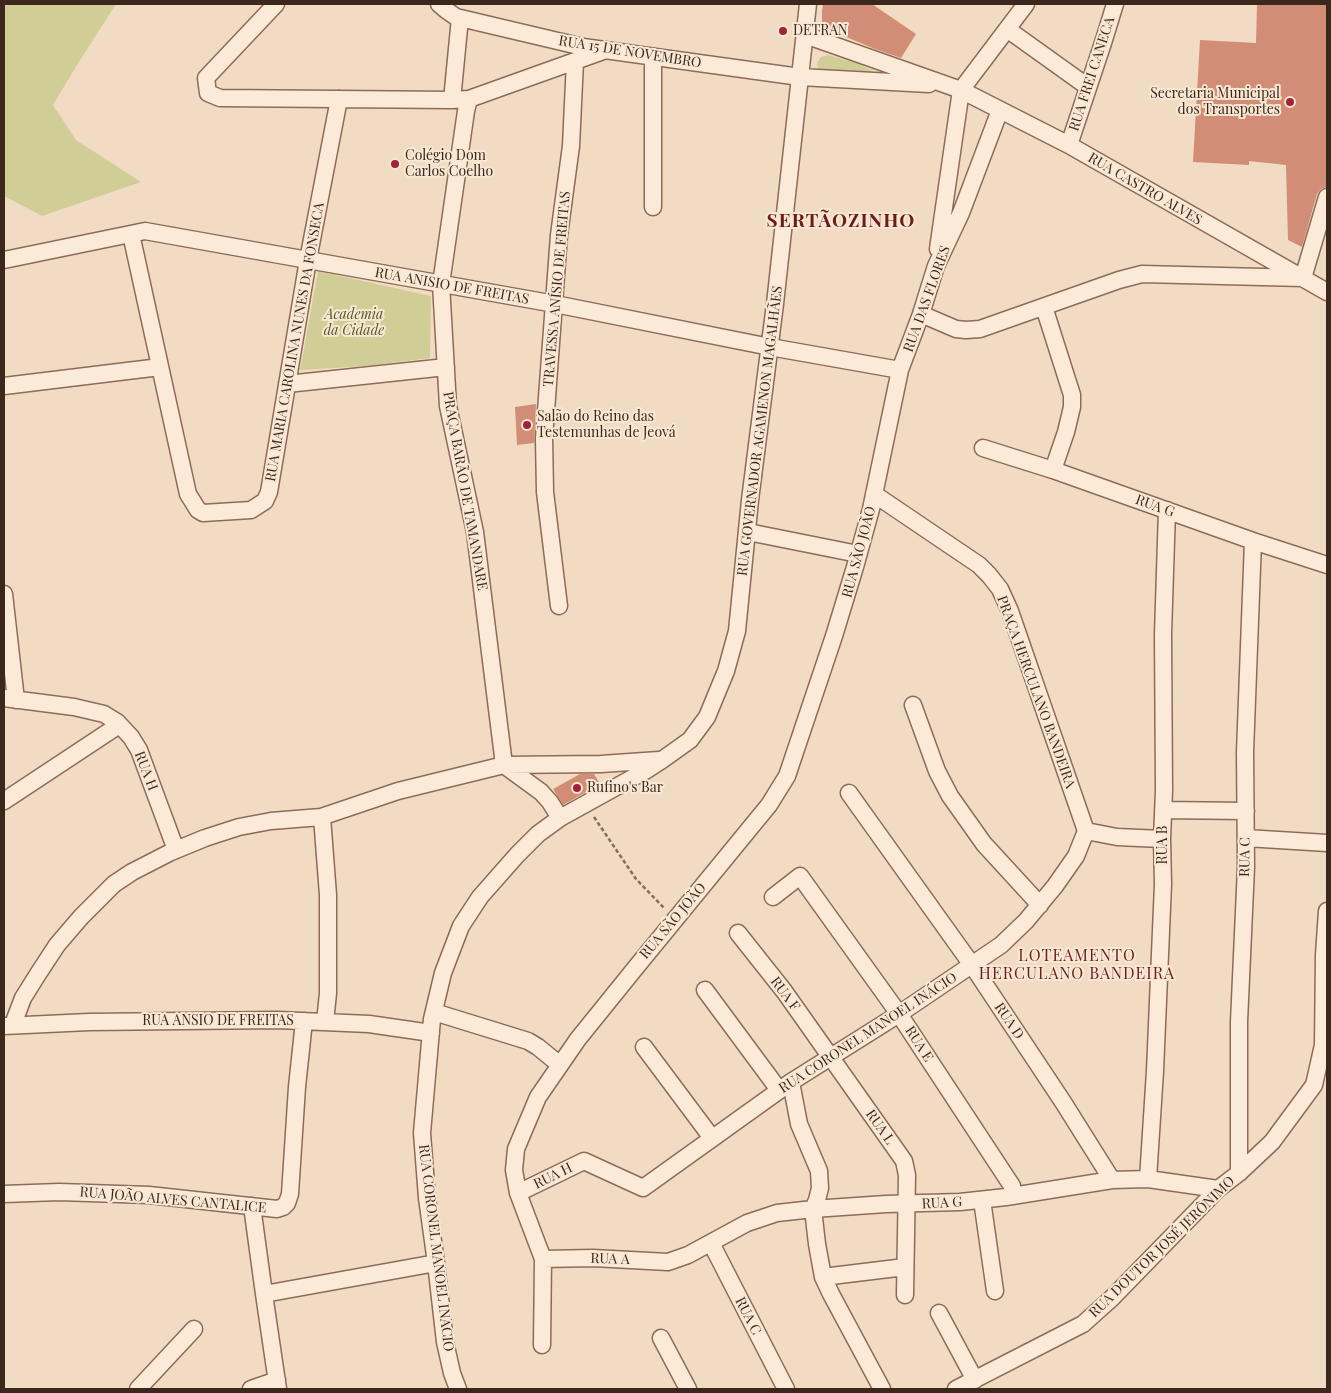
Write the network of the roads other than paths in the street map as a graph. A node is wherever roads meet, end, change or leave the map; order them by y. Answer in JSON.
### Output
{"nodes":[{"id":1,"x":276,"y":4,"type":"edge"},
{"id":2,"x":439,"y":4,"type":"edge"},
{"id":3,"x":808,"y":4,"type":"edge"},
{"id":4,"x":1026,"y":4,"type":"edge"},
{"id":5,"x":1115,"y":4,"type":"edge"},
{"id":6,"x":460,"y":18,"type":"junction"},
{"id":7,"x":1006,"y":30,"type":"junction"},
{"id":8,"x":805,"y":35,"type":"junction"},
{"id":9,"x":606,"y":50,"type":"junction"},
{"id":10,"x":653,"y":56,"type":"junction"},
{"id":11,"x":575,"y":61,"type":"junction"},
{"id":12,"x":800,"y":77,"type":"junction"},
{"id":13,"x":1088,"y":87,"type":"junction"},
{"id":14,"x":955,"y":88,"type":"junction"},
{"id":15,"x":339,"y":99,"type":"junction"},
{"id":16,"x":469,"y":99,"type":"junction"},
{"id":17,"x":452,"y":100,"type":"junction"},
{"id":18,"x":1000,"y":110,"type":"junction"},
{"id":19,"x":1069,"y":145,"type":"junction"},
{"id":20,"x":1327,"y":197,"type":"edge"},
{"id":21,"x":653,"y":207,"type":"dead end"},
{"id":22,"x":131,"y":234,"type":"junction"},
{"id":23,"x":4,"y":260,"type":"edge"},
{"id":24,"x":308,"y":260,"type":"junction"},
{"id":25,"x":936,"y":266,"type":"junction"},
{"id":26,"x":1303,"y":278,"type":"junction"},
{"id":27,"x":441,"y":284,"type":"junction"},
{"id":28,"x":1327,"y":292,"type":"edge"},
{"id":29,"x":555,"y":304,"type":"junction"},
{"id":30,"x":1044,"y":307,"type":"junction"},
{"id":31,"x":921,"y":314,"type":"junction"},
{"id":32,"x":770,"y":347,"type":"junction"},
{"id":33,"x":160,"y":367,"type":"junction"},
{"id":34,"x":446,"y":367,"type":"junction"},
{"id":35,"x":900,"y":370,"type":"junction"},
{"id":36,"x":287,"y":384,"type":"junction"},
{"id":37,"x":4,"y":386,"type":"edge"},
{"id":38,"x":983,"y":448,"type":"dead end"},
{"id":39,"x":1053,"y":470,"type":"junction"},
{"id":40,"x":874,"y":494,"type":"junction"},
{"id":41,"x":1167,"y":510,"type":"junction"},
{"id":42,"x":748,"y":532,"type":"junction"},
{"id":43,"x":1253,"y":541,"type":"junction"},
{"id":44,"x":858,"y":554,"type":"junction"},
{"id":45,"x":1327,"y":565,"type":"edge"},
{"id":46,"x":4,"y":594,"type":"edge"},
{"id":47,"x":559,"y":606,"type":"dead end"},
{"id":48,"x":10,"y":699,"type":"edge"},
{"id":49,"x":913,"y":705,"type":"dead end"},
{"id":50,"x":120,"y":725,"type":"junction"},
{"id":51,"x":662,"y":760,"type":"junction"},
{"id":52,"x":504,"y":765,"type":"junction"},
{"id":53,"x":849,"y":793,"type":"dead end"},
{"id":54,"x":4,"y":801,"type":"edge"},
{"id":55,"x":1163,"y":810,"type":"junction"},
{"id":56,"x":1246,"y":812,"type":"junction"},
{"id":57,"x":322,"y":817,"type":"junction"},
{"id":58,"x":560,"y":818,"type":"junction"},
{"id":59,"x":1086,"y":831,"type":"junction"},
{"id":60,"x":1162,"y":838,"type":"junction"},
{"id":61,"x":1246,"y":838,"type":"junction"},
{"id":62,"x":1327,"y":843,"type":"edge"},
{"id":63,"x":176,"y":850,"type":"junction"},
{"id":64,"x":773,"y":897,"type":"dead end"},
{"id":65,"x":1040,"y":905,"type":"junction"},
{"id":66,"x":1327,"y":911,"type":"edge"},
{"id":67,"x":738,"y":933,"type":"dead end"},
{"id":68,"x":972,"y":965,"type":"junction"},
{"id":69,"x":705,"y":990,"type":"dead end"},
{"id":70,"x":434,"y":1012,"type":"junction"},
{"id":71,"x":899,"y":1014,"type":"junction"},
{"id":72,"x":304,"y":1021,"type":"junction"},
{"id":73,"x":325,"y":1022,"type":"junction"},
{"id":74,"x":9,"y":1025,"type":"edge"},
{"id":75,"x":431,"y":1033,"type":"junction"},
{"id":76,"x":1325,"y":1044,"type":"edge"},
{"id":77,"x":644,"y":1047,"type":"dead end"},
{"id":78,"x":830,"y":1057,"type":"junction"},
{"id":79,"x":560,"y":1065,"type":"junction"},
{"id":80,"x":785,"y":1086,"type":"junction"},
{"id":81,"x":712,"y":1138,"type":"junction"},
{"id":82,"x":1239,"y":1173,"type":"junction"},
{"id":83,"x":1112,"y":1180,"type":"junction"},
{"id":84,"x":1148,"y":1180,"type":"junction"},
{"id":85,"x":644,"y":1188,"type":"joint"},
{"id":86,"x":1218,"y":1189,"type":"junction"},
{"id":87,"x":518,"y":1193,"type":"junction"},
{"id":88,"x":4,"y":1194,"type":"edge"},
{"id":89,"x":1014,"y":1196,"type":"junction"},
{"id":90,"x":982,"y":1200,"type":"junction"},
{"id":91,"x":907,"y":1205,"type":"junction"},
{"id":92,"x":252,"y":1206,"type":"junction"},
{"id":93,"x":813,"y":1209,"type":"junction"},
{"id":94,"x":711,"y":1243,"type":"junction"},
{"id":95,"x":543,"y":1259,"type":"junction"},
{"id":96,"x":676,"y":1260,"type":"joint"},
{"id":97,"x":436,"y":1263,"type":"junction"},
{"id":98,"x":905,"y":1267,"type":"junction"},
{"id":99,"x":823,"y":1277,"type":"junction"},
{"id":100,"x":995,"y":1291,"type":"dead end"},
{"id":101,"x":264,"y":1294,"type":"junction"},
{"id":102,"x":905,"y":1295,"type":"dead end"},
{"id":103,"x":940,"y":1313,"type":"dead end"},
{"id":104,"x":194,"y":1329,"type":"dead end"},
{"id":105,"x":661,"y":1338,"type":"dead end"},
{"id":106,"x":542,"y":1345,"type":"dead end"},
{"id":107,"x":975,"y":1380,"type":"junction"},
{"id":108,"x":278,"y":1385,"type":"edge"},
{"id":109,"x":138,"y":1389,"type":"edge"},
{"id":110,"x":251,"y":1389,"type":"edge"},
{"id":111,"x":458,"y":1389,"type":"edge"},
{"id":112,"x":688,"y":1389,"type":"edge"},
{"id":113,"x":786,"y":1389,"type":"edge"},
{"id":114,"x":882,"y":1389,"type":"edge"},
{"id":115,"x":956,"y":1389,"type":"edge"}],
"edges":[{"from":1,"to":15,"type":"street"},
{"from":2,"to":6,"type":"street"},
{"from":3,"to":8,"type":"street","name":"RUA GOVERNADOR AGAMENON MAGALHÃES"},
{"from":4,"to":7,"type":"street"},
{"from":5,"to":13,"type":"street","name":"RUA FREI CANECA"},
{"from":6,"to":9,"type":"street","name":"RUA 15 DE NOVEMBRO"},
{"from":6,"to":17,"type":"street"},
{"from":7,"to":13,"type":"street"},
{"from":7,"to":14,"type":"street"},
{"from":8,"to":12,"type":"street","name":"RUA GOVERNADOR AGAMENON MAGALHÃES"},
{"from":8,"to":14,"type":"street","name":"RUA CASTRO ALVES"},
{"from":9,"to":10,"type":"street","name":"RUA 15 DE NOVEMBRO"},
{"from":9,"to":11,"type":"street"},
{"from":10,"to":12,"type":"street","name":"RUA 15 DE NOVEMBRO"},
{"from":10,"to":21,"type":"street"},
{"from":11,"to":16,"type":"street"},
{"from":11,"to":29,"type":"street","name":"TRAVESSA ANÍSIO DE FREITAS"},
{"from":12,"to":14,"type":"street","name":"RUA 15 DE NOVEMBRO"},
{"from":12,"to":32,"type":"street","name":"RUA GOVERNADOR AGAMENON MAGALHÃES"},
{"from":13,"to":19,"type":"street","name":"RUA FREI CANECA"},
{"from":14,"to":18,"type":"street","name":"RUA CASTRO ALVES"},
{"from":14,"to":25,"type":"street"},
{"from":15,"to":17,"type":"street"},
{"from":15,"to":24,"type":"street","name":"RUA MARIA CAROLINA NUNES DA FONSECA"},
{"from":16,"to":17,"type":"street"},
{"from":16,"to":27,"type":"street","name":"PRAÇA BARÃO DE TAMANDARE"},
{"from":18,"to":19,"type":"street","name":"RUA CASTRO ALVES"},
{"from":18,"to":25,"type":"street","name":"RUA DAS FLORES"},
{"from":19,"to":26,"type":"street","name":"RUA CASTRO ALVES"},
{"from":20,"to":26,"type":"street"},
{"from":22,"to":23,"type":"street","name":"RUA ANISIO DE FREITAS"},
{"from":22,"to":24,"type":"street","name":"RUA ANISIO DE FREITAS"},
{"from":22,"to":33,"type":"street","name":"RUA MARIA CAROLINA NUNES DA FONSECA"},
{"from":24,"to":27,"type":"street","name":"RUA ANISIO DE FREITAS"},
{"from":24,"to":36,"type":"street","name":"RUA MARIA CAROLINA NUNES DA FONSECA"},
{"from":25,"to":31,"type":"street","name":"RUA DAS FLORES"},
{"from":26,"to":28,"type":"street","name":"RUA CASTRO ALVES"},
{"from":26,"to":30,"type":"street"},
{"from":27,"to":29,"type":"street","name":"RUA ANISIO DE FREITAS"},
{"from":27,"to":34,"type":"street","name":"PRAÇA BARÃO DE TAMANDARE"},
{"from":29,"to":32,"type":"street","name":"RUA ANISIO DE FREITAS"},
{"from":29,"to":47,"type":"street","name":"TRAVESSA ANÍSIO DE FREITAS"},
{"from":30,"to":31,"type":"street"},
{"from":30,"to":39,"type":"street"},
{"from":31,"to":35,"type":"street","name":"RUA DAS FLORES"},
{"from":32,"to":35,"type":"street","name":"RUA ANISIO DE FREITAS"},
{"from":32,"to":42,"type":"street","name":"RUA GOVERNADOR AGAMENON MAGALHÃES"},
{"from":33,"to":36,"type":"street","name":"RUA MARIA CAROLINA NUNES DA FONSECA"},
{"from":33,"to":37,"type":"street"},
{"from":34,"to":36,"type":"street"},
{"from":34,"to":52,"type":"street","name":"PRAÇA BARÃO DE TAMANDARE"},
{"from":35,"to":40,"type":"street","name":"RUA DAS FLORES"},
{"from":38,"to":39,"type":"street","name":"RUA G"},
{"from":39,"to":41,"type":"street","name":"RUA G"},
{"from":40,"to":44,"type":"street","name":"RUA SÃO JOÃO"},
{"from":40,"to":59,"type":"street","name":"PRAÇA HERCULANO BANDEIRA"},
{"from":41,"to":43,"type":"street","name":"RUA G"},
{"from":41,"to":55,"type":"street","name":"RUA B"},
{"from":42,"to":44,"type":"street"},
{"from":42,"to":51,"type":"street","name":"RUA GOVERNADOR AGAMENON MAGALHÃES"},
{"from":43,"to":45,"type":"street","name":"RUA G"},
{"from":43,"to":56,"type":"street","name":"RUA C"},
{"from":44,"to":79,"type":"street","name":"RUA SÃO JOÃO"},
{"from":46,"to":48,"type":"street"},
{"from":48,"to":50,"type":"street","name":"RUA H"},
{"from":49,"to":65,"type":"street"},
{"from":50,"to":54,"type":"street"},
{"from":50,"to":63,"type":"street","name":"RUA H"},
{"from":51,"to":52,"type":"street"},
{"from":51,"to":58,"type":"street","name":"RUA CORONEL MANOEL INACIO"},
{"from":52,"to":57,"type":"street"},
{"from":52,"to":58,"type":"street"},
{"from":53,"to":68,"type":"street","name":"RUA D"},
{"from":55,"to":56,"type":"street"},
{"from":55,"to":60,"type":"street","name":"RUA B"},
{"from":56,"to":61,"type":"street","name":"RUA C"},
{"from":57,"to":63,"type":"street"},
{"from":57,"to":73,"type":"street"},
{"from":58,"to":70,"type":"street","name":"RUA CORONEL MANOEL INACIO"},
{"from":59,"to":60,"type":"street"},
{"from":59,"to":65,"type":"street","name":"RUA CORONEL MANOEL INÁCIO"},
{"from":60,"to":84,"type":"street","name":"RUA B"},
{"from":61,"to":62,"type":"street"},
{"from":61,"to":82,"type":"street","name":"RUA C"},
{"from":63,"to":74,"type":"street"},
{"from":64,"to":71,"type":"street","name":"RUA E"},
{"from":65,"to":68,"type":"street","name":"RUA CORONEL MANOEL INÁCIO"},
{"from":66,"to":76,"type":"street"},
{"from":67,"to":78,"type":"street","name":"RUA F"},
{"from":68,"to":71,"type":"street","name":"RUA CORONEL MANOEL INÁCIO"},
{"from":68,"to":83,"type":"street","name":"RUA D"},
{"from":69,"to":80,"type":"street"},
{"from":70,"to":75,"type":"street","name":"RUA CORONEL MANOEL INACIO"},
{"from":70,"to":79,"type":"street"},
{"from":71,"to":78,"type":"street","name":"RUA CORONEL MANOEL INÁCIO"},
{"from":71,"to":89,"type":"street","name":"RUA E"},
{"from":72,"to":73,"type":"street","name":"RUA ANSIO DE FREITAS"},
{"from":72,"to":74,"type":"street","name":"RUA ANSIO DE FREITAS"},
{"from":72,"to":92,"type":"street","name":"RUA JOÃO ALVES CANTALICE"},
{"from":73,"to":75,"type":"street","name":"RUA ANSIO DE FREITAS"},
{"from":75,"to":97,"type":"street","name":"RUA CORONEL MANOEL INACIO"},
{"from":76,"to":82,"type":"street","name":"RUA DOUTOR JOSÉ JERÔNIMO"},
{"from":77,"to":81,"type":"street"},
{"from":78,"to":80,"type":"street","name":"RUA CORONEL MANOEL INÁCIO"},
{"from":78,"to":91,"type":"street","name":"RUA L"},
{"from":79,"to":87,"type":"street","name":"RUA SÃO JOÃO"},
{"from":80,"to":81,"type":"street","name":"RUA CORONEL MANOEL INÁCIO"},
{"from":80,"to":93,"type":"street"},
{"from":81,"to":85,"type":"street","name":"RUA CORONEL MANOEL INÁCIO"},
{"from":82,"to":86,"type":"street","name":"RUA DOUTOR JOSÉ JERÔNIMO"},
{"from":83,"to":84,"type":"street","name":"RUA G"},
{"from":83,"to":89,"type":"street","name":"RUA G"},
{"from":84,"to":86,"type":"street","name":"RUA G"},
{"from":85,"to":87,"type":"street","name":"RUA H"},
{"from":86,"to":107,"type":"street","name":"RUA DOUTOR JOSÉ JERÔNIMO"},
{"from":87,"to":95,"type":"street","name":"RUA SÃO JOÃO"},
{"from":88,"to":92,"type":"street","name":"RUA JOÃO ALVES CANTALICE"},
{"from":89,"to":90,"type":"street","name":"RUA G"},
{"from":90,"to":91,"type":"street","name":"RUA G"},
{"from":90,"to":100,"type":"street"},
{"from":91,"to":93,"type":"street","name":"RUA G"},
{"from":91,"to":98,"type":"street"},
{"from":92,"to":101,"type":"street"},
{"from":93,"to":94,"type":"street","name":"RUA G"},
{"from":93,"to":99,"type":"street"},
{"from":94,"to":96,"type":"street","name":"RUA G"},
{"from":94,"to":113,"type":"street","name":"RUA C"},
{"from":95,"to":96,"type":"street","name":"RUA A"},
{"from":95,"to":106,"type":"street","name":"RUA SÃO JOÃO"},
{"from":97,"to":101,"type":"street"},
{"from":97,"to":111,"type":"street","name":"RUA CORONEL MANOEL INACIO"},
{"from":98,"to":99,"type":"street"},
{"from":98,"to":102,"type":"street"},
{"from":99,"to":114,"type":"street"},
{"from":101,"to":108,"type":"street"},
{"from":103,"to":107,"type":"street"},
{"from":104,"to":109,"type":"street"},
{"from":105,"to":112,"type":"street"},
{"from":107,"to":115,"type":"street","name":"RUA DOUTOR JOSÉ JERÔNIMO"},
{"from":108,"to":110,"type":"street"}]}
